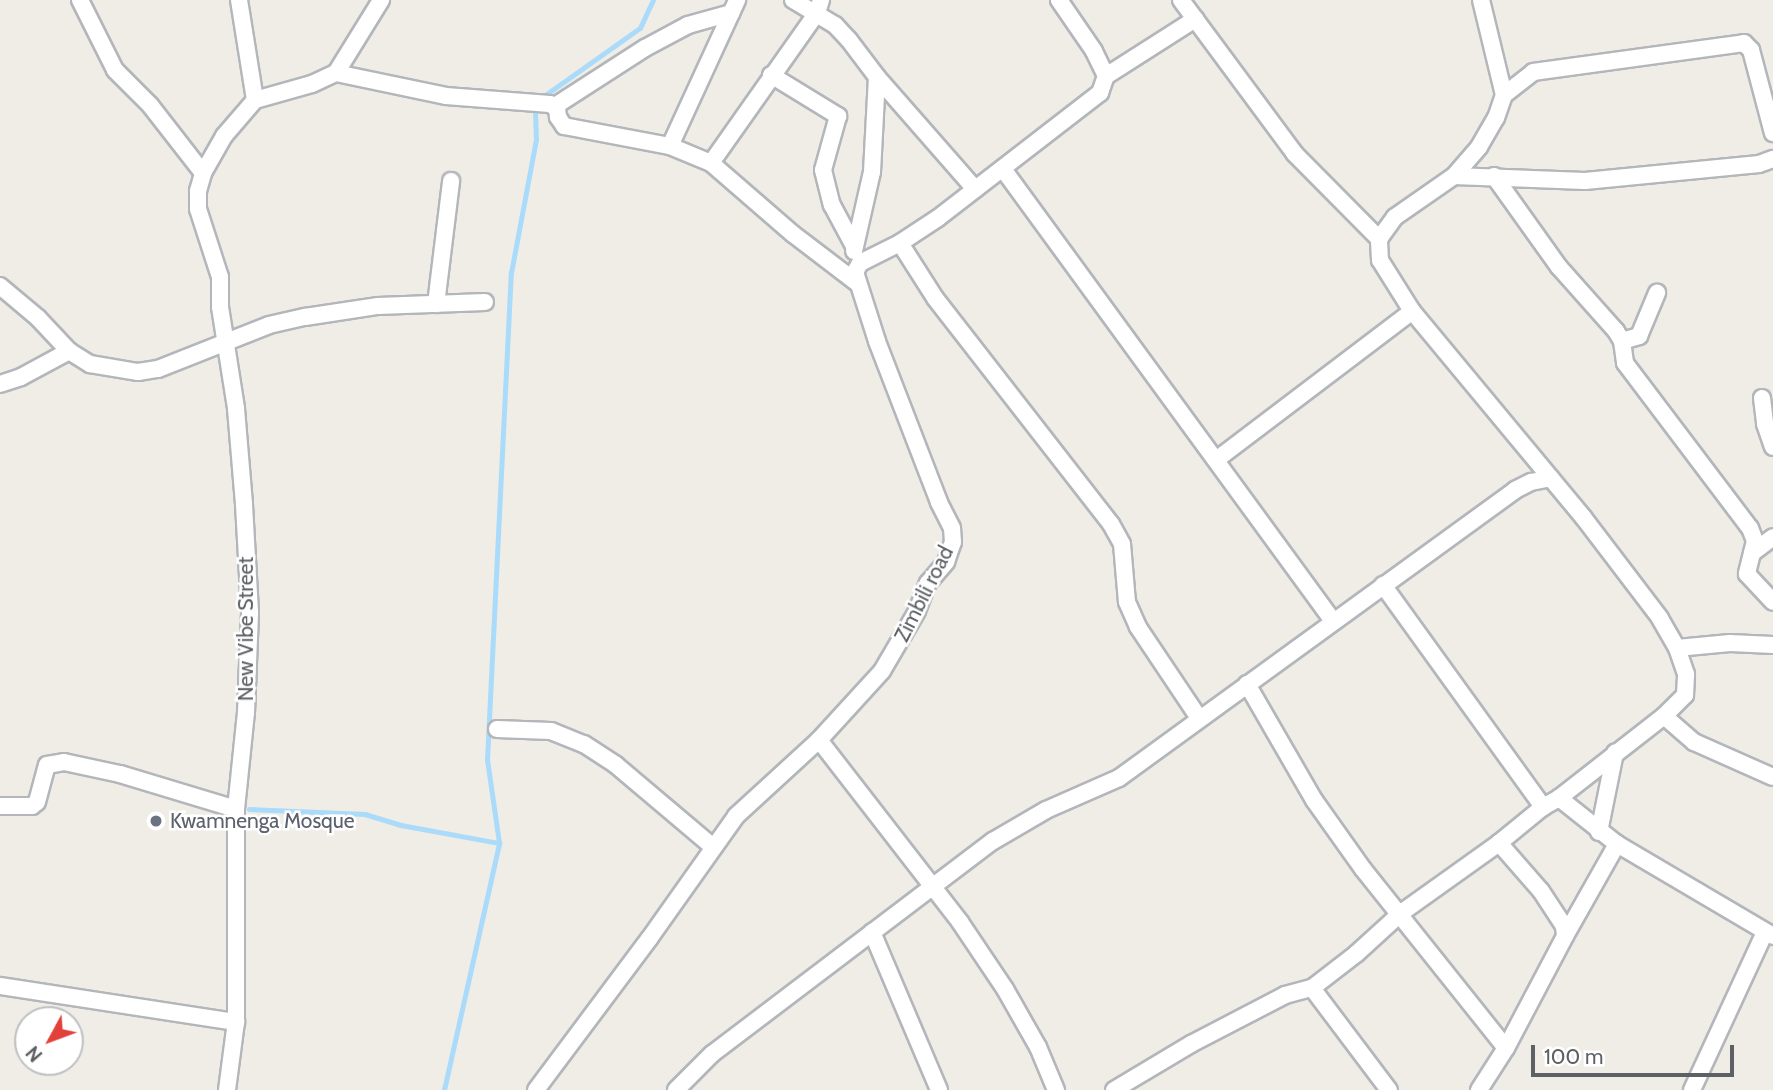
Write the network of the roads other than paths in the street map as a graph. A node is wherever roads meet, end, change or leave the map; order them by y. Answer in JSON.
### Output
{"nodes":[{"id":1,"x":80,"y":0,"type":"edge"},
{"id":2,"x":239,"y":0,"type":"edge"},
{"id":3,"x":381,"y":0,"type":"edge"},
{"id":4,"x":793,"y":0,"type":"edge"},
{"id":5,"x":1059,"y":0,"type":"edge"},
{"id":6,"x":1181,"y":0,"type":"edge"},
{"id":7,"x":1481,"y":0,"type":"edge"},
{"id":8,"x":734,"y":6,"type":"edge"},
{"id":9,"x":819,"y":6,"type":"edge"},
{"id":10,"x":1195,"y":19,"type":"junction"},
{"id":11,"x":336,"y":73,"type":"junction"},
{"id":12,"x":771,"y":75,"type":"junction"},
{"id":13,"x":1106,"y":76,"type":"junction"},
{"id":14,"x":877,"y":77,"type":"junction"},
{"id":15,"x":1504,"y":95,"type":"junction"},
{"id":16,"x":255,"y":100,"type":"junction"},
{"id":17,"x":555,"y":106,"type":"junction"},
{"id":18,"x":1773,"y":134,"type":"edge"},
{"id":19,"x":670,"y":146,"type":"junction"},
{"id":20,"x":1773,"y":159,"type":"edge"},
{"id":21,"x":711,"y":163,"type":"junction"},
{"id":22,"x":1003,"y":169,"type":"junction"},
{"id":23,"x":203,"y":173,"type":"junction"},
{"id":24,"x":1454,"y":176,"type":"junction"},
{"id":25,"x":1494,"y":176,"type":"junction"},
{"id":26,"x":451,"y":181,"type":"dead end"},
{"id":27,"x":975,"y":189,"type":"junction"},
{"id":28,"x":1379,"y":239,"type":"junction"},
{"id":29,"x":901,"y":243,"type":"junction"},
{"id":30,"x":853,"y":246,"type":"junction"},
{"id":31,"x":857,"y":275,"type":"junction"},
{"id":32,"x":0,"y":286,"type":"edge"},
{"id":33,"x":1657,"y":293,"type":"dead end"},
{"id":34,"x":485,"y":302,"type":"dead end"},
{"id":35,"x":436,"y":304,"type":"junction"},
{"id":36,"x":1412,"y":311,"type":"junction"},
{"id":37,"x":225,"y":340,"type":"junction"},
{"id":38,"x":1622,"y":341,"type":"junction"},
{"id":39,"x":69,"y":351,"type":"junction"},
{"id":40,"x":0,"y":384,"type":"edge"},
{"id":41,"x":1762,"y":398,"type":"dead end"},
{"id":42,"x":1773,"y":447,"type":"edge"},
{"id":43,"x":1216,"y":460,"type":"junction"},
{"id":44,"x":1550,"y":478,"type":"junction"},
{"id":45,"x":1773,"y":537,"type":"edge"},
{"id":46,"x":1752,"y":553,"type":"junction"},
{"id":47,"x":1383,"y":585,"type":"junction"},
{"id":48,"x":1773,"y":602,"type":"edge"},
{"id":49,"x":1333,"y":621,"type":"junction"},
{"id":50,"x":1773,"y":645,"type":"edge"},
{"id":51,"x":1677,"y":648,"type":"junction"},
{"id":52,"x":1247,"y":684,"type":"junction"},
{"id":53,"x":1664,"y":716,"type":"junction"},
{"id":54,"x":1199,"y":718,"type":"junction"},
{"id":55,"x":496,"y":729,"type":"dead end"},
{"id":56,"x":819,"y":740,"type":"junction"},
{"id":57,"x":1615,"y":753,"type":"junction"},
{"id":58,"x":1773,"y":777,"type":"edge"},
{"id":59,"x":1559,"y":798,"type":"junction"},
{"id":60,"x":0,"y":806,"type":"edge"},
{"id":61,"x":1543,"y":807,"type":"junction"},
{"id":62,"x":236,"y":809,"type":"junction"},
{"id":63,"x":1599,"y":832,"type":"junction"},
{"id":64,"x":1499,"y":843,"type":"junction"},
{"id":65,"x":1617,"y":844,"type":"junction"},
{"id":66,"x":713,"y":847,"type":"junction"},
{"id":67,"x":934,"y":887,"type":"junction"},
{"id":68,"x":1401,"y":913,"type":"junction"},
{"id":69,"x":872,"y":932,"type":"junction"},
{"id":70,"x":1769,"y":934,"type":"edge"},
{"id":71,"x":1565,"y":936,"type":"junction"},
{"id":72,"x":0,"y":986,"type":"edge"},
{"id":73,"x":1312,"y":988,"type":"junction"},
{"id":74,"x":236,"y":1022,"type":"junction"},
{"id":75,"x":1506,"y":1048,"type":"junction"},
{"id":76,"x":227,"y":1090,"type":"edge"},
{"id":77,"x":536,"y":1090,"type":"edge"},
{"id":78,"x":676,"y":1090,"type":"edge"},
{"id":79,"x":939,"y":1090,"type":"edge"},
{"id":80,"x":1056,"y":1090,"type":"edge"},
{"id":81,"x":1114,"y":1090,"type":"edge"},
{"id":82,"x":1389,"y":1090,"type":"edge"},
{"id":83,"x":1479,"y":1090,"type":"edge"},
{"id":84,"x":1692,"y":1090,"type":"edge"}],
"edges":[{"from":1,"to":23,"type":"street"},
{"from":2,"to":16,"type":"street"},
{"from":3,"to":11,"type":"street"},
{"from":4,"to":9,"type":"street"},
{"from":5,"to":13,"type":"street"},
{"from":6,"to":10,"type":"street"},
{"from":7,"to":15,"type":"street"},
{"from":8,"to":17,"type":"street"},
{"from":8,"to":19,"type":"street"},
{"from":9,"to":12,"type":"street"},
{"from":9,"to":14,"type":"street"},
{"from":10,"to":13,"type":"street"},
{"from":10,"to":28,"type":"street"},
{"from":11,"to":16,"type":"street"},
{"from":11,"to":17,"type":"street"},
{"from":12,"to":21,"type":"street"},
{"from":12,"to":30,"type":"street"},
{"from":13,"to":22,"type":"street"},
{"from":14,"to":27,"type":"street"},
{"from":14,"to":30,"type":"street"},
{"from":15,"to":18,"type":"street"},
{"from":15,"to":24,"type":"street"},
{"from":16,"to":23,"type":"street"},
{"from":17,"to":19,"type":"street"},
{"from":19,"to":21,"type":"street"},
{"from":20,"to":25,"type":"street"},
{"from":21,"to":31,"type":"street"},
{"from":22,"to":27,"type":"street"},
{"from":22,"to":43,"type":"street"},
{"from":23,"to":37,"type":"street","name":"New Vibe Street"},
{"from":24,"to":25,"type":"street"},
{"from":24,"to":28,"type":"street"},
{"from":25,"to":38,"type":"street"},
{"from":26,"to":35,"type":"street"},
{"from":27,"to":29,"type":"street"},
{"from":28,"to":36,"type":"street"},
{"from":29,"to":31,"type":"street"},
{"from":29,"to":54,"type":"street"},
{"from":30,"to":31,"type":"street","name":"Zimbili road"},
{"from":31,"to":56,"type":"street","name":"Zimbili road"},
{"from":32,"to":39,"type":"street"},
{"from":33,"to":38,"type":"street"},
{"from":34,"to":35,"type":"street"},
{"from":35,"to":37,"type":"street"},
{"from":36,"to":43,"type":"street"},
{"from":36,"to":44,"type":"street"},
{"from":37,"to":39,"type":"street"},
{"from":37,"to":62,"type":"street","name":"New Vibe Street"},
{"from":38,"to":46,"type":"street"},
{"from":39,"to":40,"type":"street"},
{"from":41,"to":42,"type":"street"},
{"from":43,"to":49,"type":"street"},
{"from":44,"to":47,"type":"street"},
{"from":44,"to":51,"type":"street"},
{"from":45,"to":46,"type":"street"},
{"from":46,"to":48,"type":"street"},
{"from":47,"to":49,"type":"street"},
{"from":47,"to":61,"type":"street"},
{"from":49,"to":52,"type":"street"},
{"from":50,"to":51,"type":"street"},
{"from":51,"to":53,"type":"street"},
{"from":52,"to":54,"type":"street"},
{"from":52,"to":68,"type":"street"},
{"from":53,"to":57,"type":"street"},
{"from":53,"to":58,"type":"street"},
{"from":54,"to":67,"type":"street"},
{"from":55,"to":66,"type":"street"},
{"from":56,"to":66,"type":"street","name":"Zimbili road"},
{"from":56,"to":67,"type":"street"},
{"from":57,"to":59,"type":"street"},
{"from":57,"to":63,"type":"street"},
{"from":59,"to":61,"type":"street"},
{"from":59,"to":63,"type":"street"},
{"from":60,"to":62,"type":"street"},
{"from":61,"to":64,"type":"street"},
{"from":62,"to":74,"type":"street","name":"New Vibe Street"},
{"from":63,"to":65,"type":"street"},
{"from":64,"to":68,"type":"street"},
{"from":64,"to":71,"type":"street"},
{"from":65,"to":70,"type":"street"},
{"from":65,"to":71,"type":"street"},
{"from":66,"to":77,"type":"street","name":"Zimbili road"},
{"from":67,"to":69,"type":"street"},
{"from":67,"to":80,"type":"street"},
{"from":68,"to":73,"type":"street"},
{"from":68,"to":75,"type":"street"},
{"from":69,"to":78,"type":"street"},
{"from":69,"to":79,"type":"street"},
{"from":70,"to":84,"type":"street"},
{"from":71,"to":75,"type":"street"},
{"from":72,"to":74,"type":"street"},
{"from":73,"to":81,"type":"street"},
{"from":73,"to":82,"type":"street"},
{"from":74,"to":76,"type":"street","name":"New Vibe Street"},
{"from":75,"to":83,"type":"street"}]}
